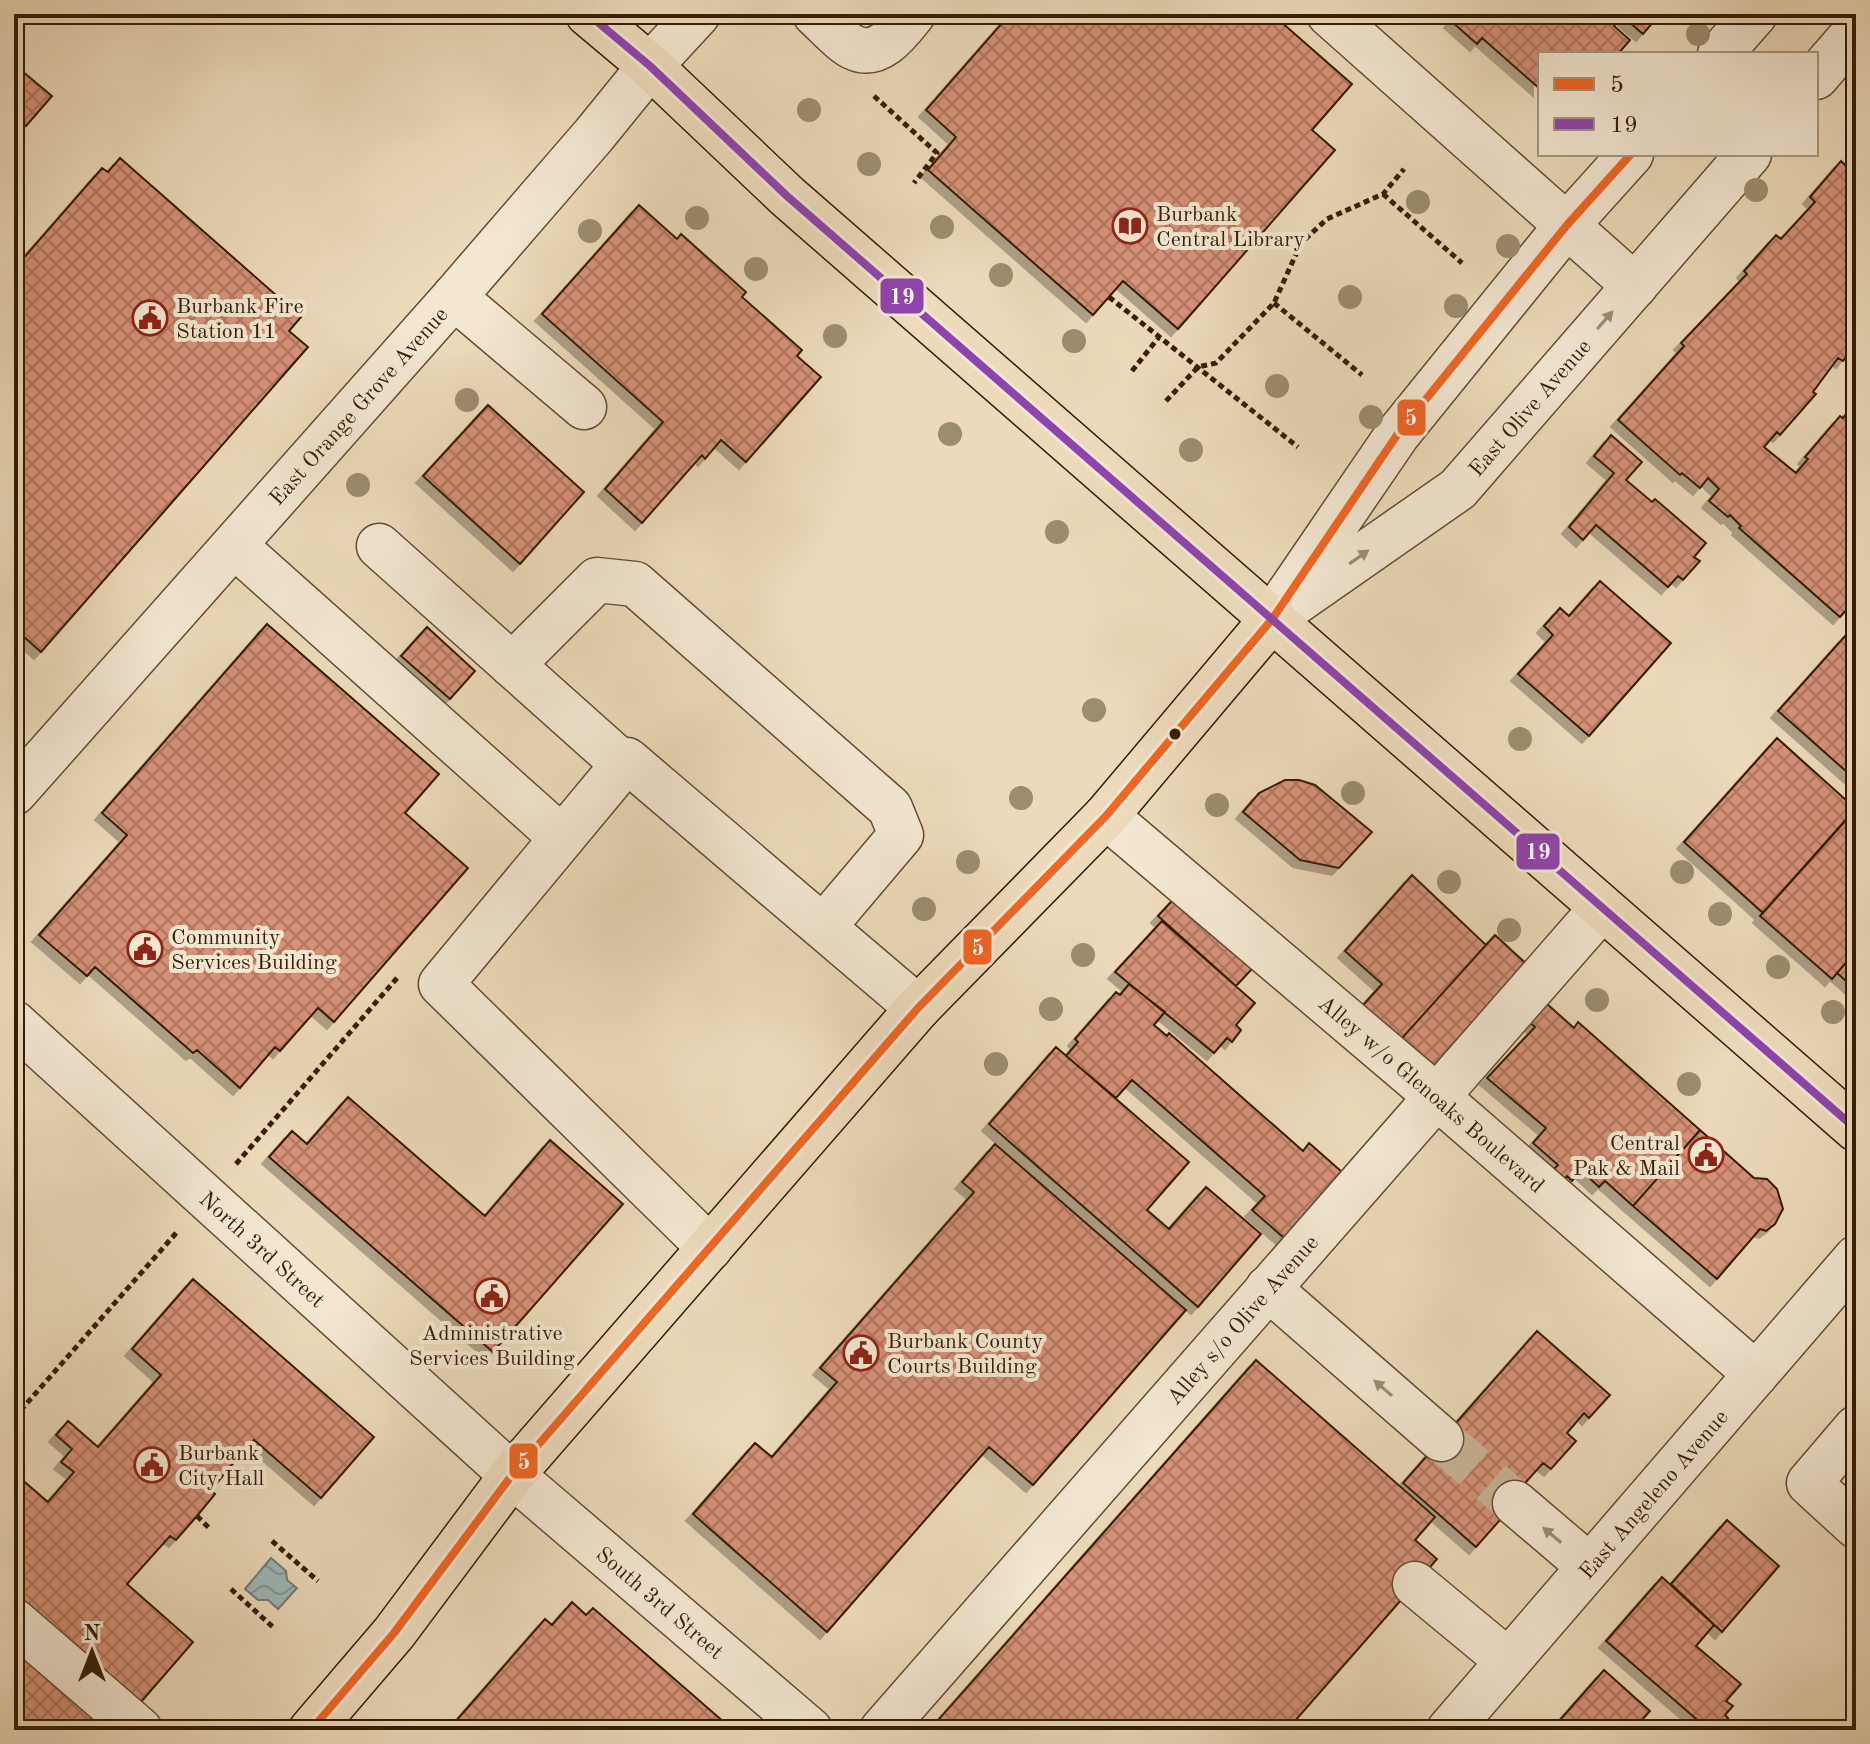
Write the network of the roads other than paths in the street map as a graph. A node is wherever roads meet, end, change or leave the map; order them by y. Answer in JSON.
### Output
{"nodes":[{"id":1,"x":588,"y":14,"type":"edge"},
{"id":2,"x":698,"y":14,"type":"edge"},
{"id":3,"x":815,"y":14,"type":"edge"},
{"id":4,"x":913,"y":14,"type":"edge"},
{"id":5,"x":1329,"y":14,"type":"edge"},
{"id":6,"x":1755,"y":14,"type":"edge"},
{"id":7,"x":1856,"y":31,"type":"edge"},
{"id":8,"x":1722,"y":52,"type":"edge"},
{"id":9,"x":650,"y":66,"type":"junction"},
{"id":10,"x":1818,"y":75,"type":"edge"},
{"id":11,"x":1629,"y":156,"type":"edge"},
{"id":12,"x":1747,"y":156,"type":"edge"},
{"id":13,"x":1567,"y":225,"type":"junction"},
{"id":14,"x":1635,"y":286,"type":"junction"},
{"id":15,"x":454,"y":297,"type":"junction"},
{"id":16,"x":584,"y":407,"type":"dead end"},
{"id":17,"x":235,"y":546,"type":"junction"},
{"id":18,"x":379,"y":546,"type":"dead end"},
{"id":19,"x":1273,"y":618,"type":"junction"},
{"id":20,"x":512,"y":665,"type":"junction"},
{"id":21,"x":623,"y":764,"type":"junction"},
{"id":22,"x":14,"y":793,"type":"edge"},
{"id":23,"x":1106,"y":816,"type":"junction"},
{"id":24,"x":562,"y":838,"type":"junction"},
{"id":25,"x":1602,"y":908,"type":"junction"},
{"id":26,"x":824,"y":926,"type":"junction"},
{"id":27,"x":918,"y":1008,"type":"junction"},
{"id":28,"x":14,"y":1023,"type":"edge"},
{"id":29,"x":1436,"y":1096,"type":"junction"},
{"id":30,"x":1856,"y":1129,"type":"edge"},
{"id":31,"x":710,"y":1248,"type":"junction"},
{"id":32,"x":1856,"y":1258,"type":"edge"},
{"id":33,"x":1268,"y":1288,"type":"junction"},
{"id":34,"x":1756,"y":1374,"type":"junction"},
{"id":35,"x":1856,"y":1428,"type":"edge"},
{"id":36,"x":1441,"y":1439,"type":"tunnel mouth"},
{"id":37,"x":512,"y":1475,"type":"junction"},
{"id":38,"x":1515,"y":1503,"type":"tunnel mouth"},
{"id":39,"x":1856,"y":1526,"type":"edge"},
{"id":40,"x":1589,"y":1566,"type":"junction"},
{"id":41,"x":1415,"y":1584,"type":"dead end"},
{"id":42,"x":14,"y":1621,"type":"edge"},
{"id":43,"x":1508,"y":1661,"type":"junction"},
{"id":44,"x":140,"y":1730,"type":"edge"},
{"id":45,"x":311,"y":1730,"type":"edge"},
{"id":46,"x":810,"y":1730,"type":"edge"},
{"id":47,"x":882,"y":1730,"type":"edge"},
{"id":48,"x":1449,"y":1730,"type":"edge"}],
"edges":[{"from":1,"to":9,"type":"main road"},
{"from":2,"to":9,"type":"street","name":"East Orange Grove Avenue"},
{"from":3,"to":4,"type":"street"},
{"from":5,"to":13,"type":"street"},
{"from":6,"to":8,"type":"street"},
{"from":7,"to":10,"type":"street"},
{"from":9,"to":15,"type":"street","name":"East Orange Grove Avenue"},
{"from":9,"to":19,"type":"main road"},
{"from":11,"to":13,"type":"street","name":"East Olive Avenue"},
{"from":12,"to":14,"type":"street","name":"East Olive Avenue"},
{"from":13,"to":14,"type":"street"},
{"from":13,"to":19,"type":"street","name":"East Olive Avenue"},
{"from":19,"to":14,"type":"street","name":"East Olive Avenue","one_way":true},
{"from":15,"to":16,"type":"street"},
{"from":15,"to":17,"type":"street","name":"East Orange Grove Avenue"},
{"from":17,"to":22,"type":"street","name":"East Orange Grove Avenue"},
{"from":17,"to":24,"type":"street"},
{"from":18,"to":20,"type":"street"},
{"from":19,"to":23,"type":"main road","name":"East Olive Avenue"},
{"from":19,"to":25,"type":"main road"},
{"from":20,"to":21,"type":"street"},
{"from":20,"to":26,"type":"street"},
{"from":21,"to":24,"type":"street"},
{"from":21,"to":26,"type":"street"},
{"from":23,"to":27,"type":"main road","name":"East Olive Avenue"},
{"from":23,"to":29,"type":"street","name":"Alley w/o Glenoaks Boulevard"},
{"from":24,"to":31,"type":"street"},
{"from":25,"to":29,"type":"street","name":"Alley s/o Olive Avenue"},
{"from":25,"to":30,"type":"main road"},
{"from":26,"to":27,"type":"street"},
{"from":27,"to":31,"type":"main road","name":"East Olive Avenue"},
{"from":28,"to":37,"type":"street","name":"North 3rd Street"},
{"from":29,"to":33,"type":"street","name":"Alley s/o Olive Avenue"},
{"from":29,"to":34,"type":"street","name":"Alley w/o Glenoaks Boulevard"},
{"from":31,"to":37,"type":"main road","name":"East Olive Avenue"},
{"from":32,"to":34,"type":"street","name":"East Angeleno Avenue"},
{"from":36,"to":33,"type":"street","one_way":true},
{"from":33,"to":47,"type":"street","name":"Alley s/o Olive Avenue"},
{"from":34,"to":40,"type":"street","name":"East Angeleno Avenue"},
{"from":35,"to":39,"type":"street"},
{"from":37,"to":45,"type":"main road","name":"East Olive Avenue"},
{"from":37,"to":46,"type":"street","name":"South 3rd Street"},
{"from":40,"to":38,"type":"street","one_way":true},
{"from":40,"to":43,"type":"street","name":"East Angeleno Avenue"},
{"from":41,"to":43,"type":"street"},
{"from":42,"to":44,"type":"street"},
{"from":43,"to":48,"type":"street","name":"East Angeleno Avenue"}]}
